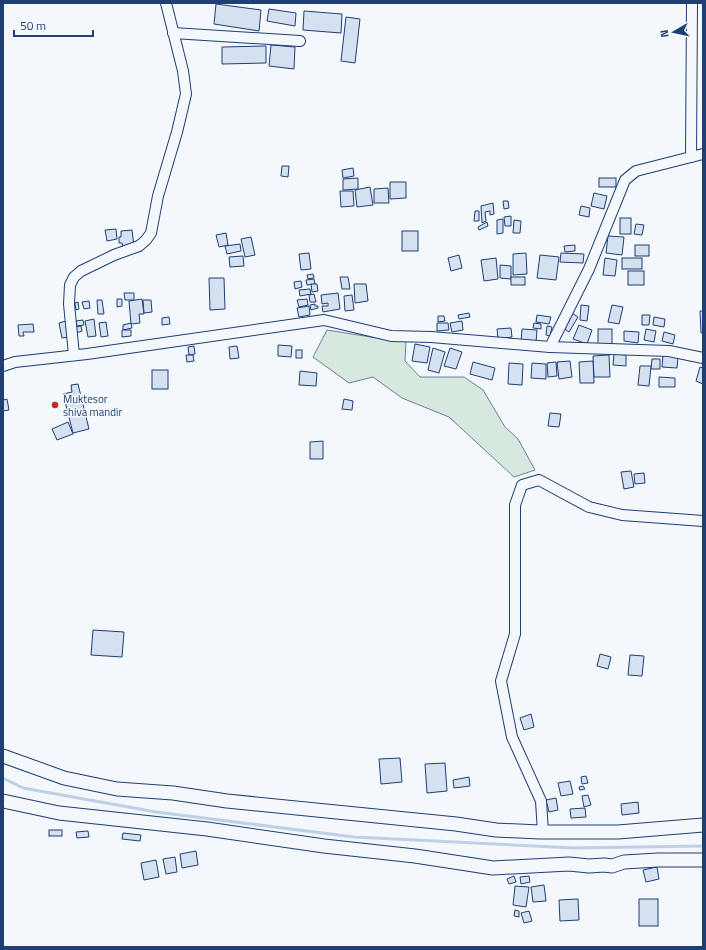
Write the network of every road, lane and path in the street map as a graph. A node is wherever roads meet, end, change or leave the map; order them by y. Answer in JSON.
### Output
{"nodes":[{"id":1,"x":166,"y":3,"type":"edge"},
{"id":2,"x":692,"y":3,"type":"edge"},
{"id":3,"x":173,"y":33,"type":"junction"},
{"id":4,"x":300,"y":41,"type":"dead end"},
{"id":5,"x":703,"y":154,"type":"edge"},
{"id":6,"x":691,"y":157,"type":"junction"},
{"id":7,"x":550,"y":347,"type":"junction"},
{"id":8,"x":74,"y":355,"type":"junction"},
{"id":9,"x":703,"y":358,"type":"edge"},
{"id":10,"x":3,"y":366,"type":"edge"},
{"id":11,"x":703,"y":522,"type":"edge"},
{"id":12,"x":3,"y":756,"type":"edge"},
{"id":13,"x":3,"y":801,"type":"edge"},
{"id":14,"x":703,"y":825,"type":"edge"},
{"id":15,"x":543,"y":832,"type":"junction"},
{"id":16,"x":703,"y":860,"type":"edge"}],
"edges":[{"from":1,"to":3,"type":"street"},
{"from":2,"to":6,"type":"street"},
{"from":3,"to":4,"type":"street"},
{"from":3,"to":8,"type":"street"},
{"from":5,"to":6,"type":"street"},
{"from":6,"to":7,"type":"street"},
{"from":7,"to":8,"type":"street"},
{"from":7,"to":9,"type":"street"},
{"from":8,"to":10,"type":"street"},
{"from":11,"to":15,"type":"street"},
{"from":12,"to":15,"type":"main road"},
{"from":13,"to":16,"type":"main road"},
{"from":14,"to":15,"type":"main road"}]}
